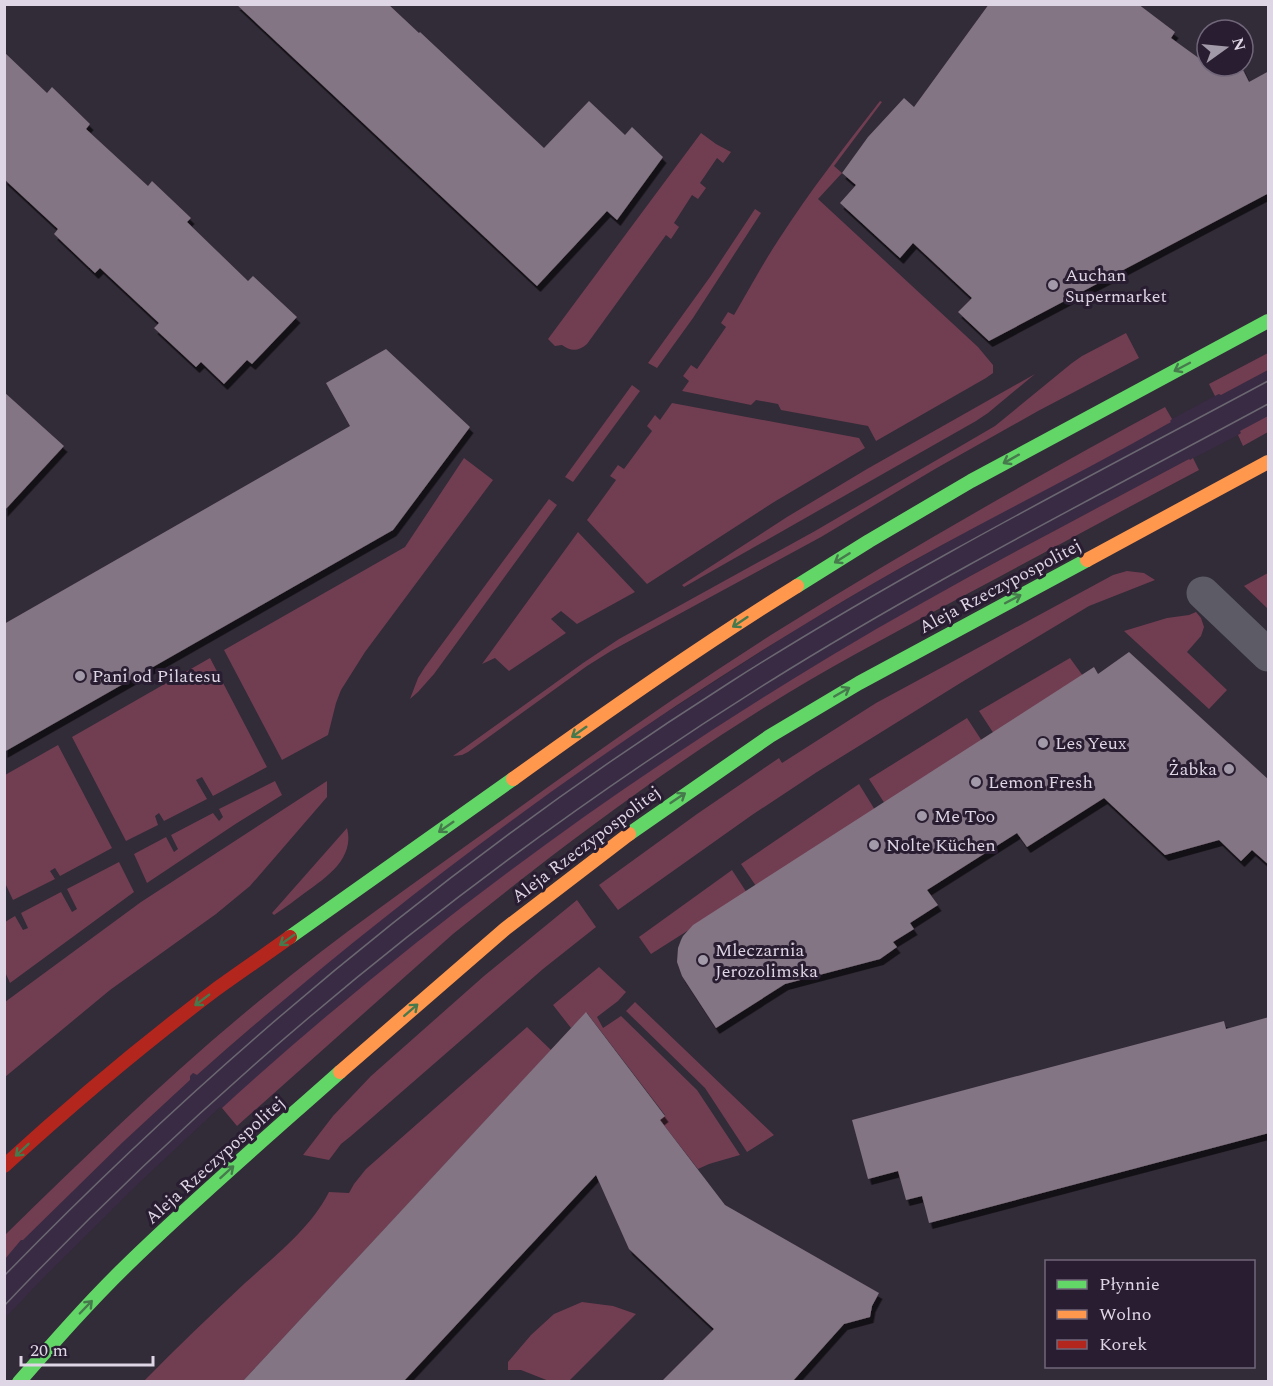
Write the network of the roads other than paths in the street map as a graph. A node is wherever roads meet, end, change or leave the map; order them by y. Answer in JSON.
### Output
{"nodes":[{"id":1,"x":1269,"y":321,"type":"edge"},
{"id":2,"x":1269,"y":462,"type":"edge"},
{"id":3,"x":1203,"y":593,"type":"dead end"},
{"id":4,"x":1269,"y":655,"type":"edge"},
{"id":5,"x":4,"y":1166,"type":"edge"},
{"id":6,"x":19,"y":1382,"type":"edge"}],
"edges":[{"from":1,"to":5,"type":"street","one_way":true},
{"from":6,"to":2,"type":"street","name":"Aleja Rzeczypospolitej","one_way":true},
{"from":3,"to":4,"type":"street"}]}
